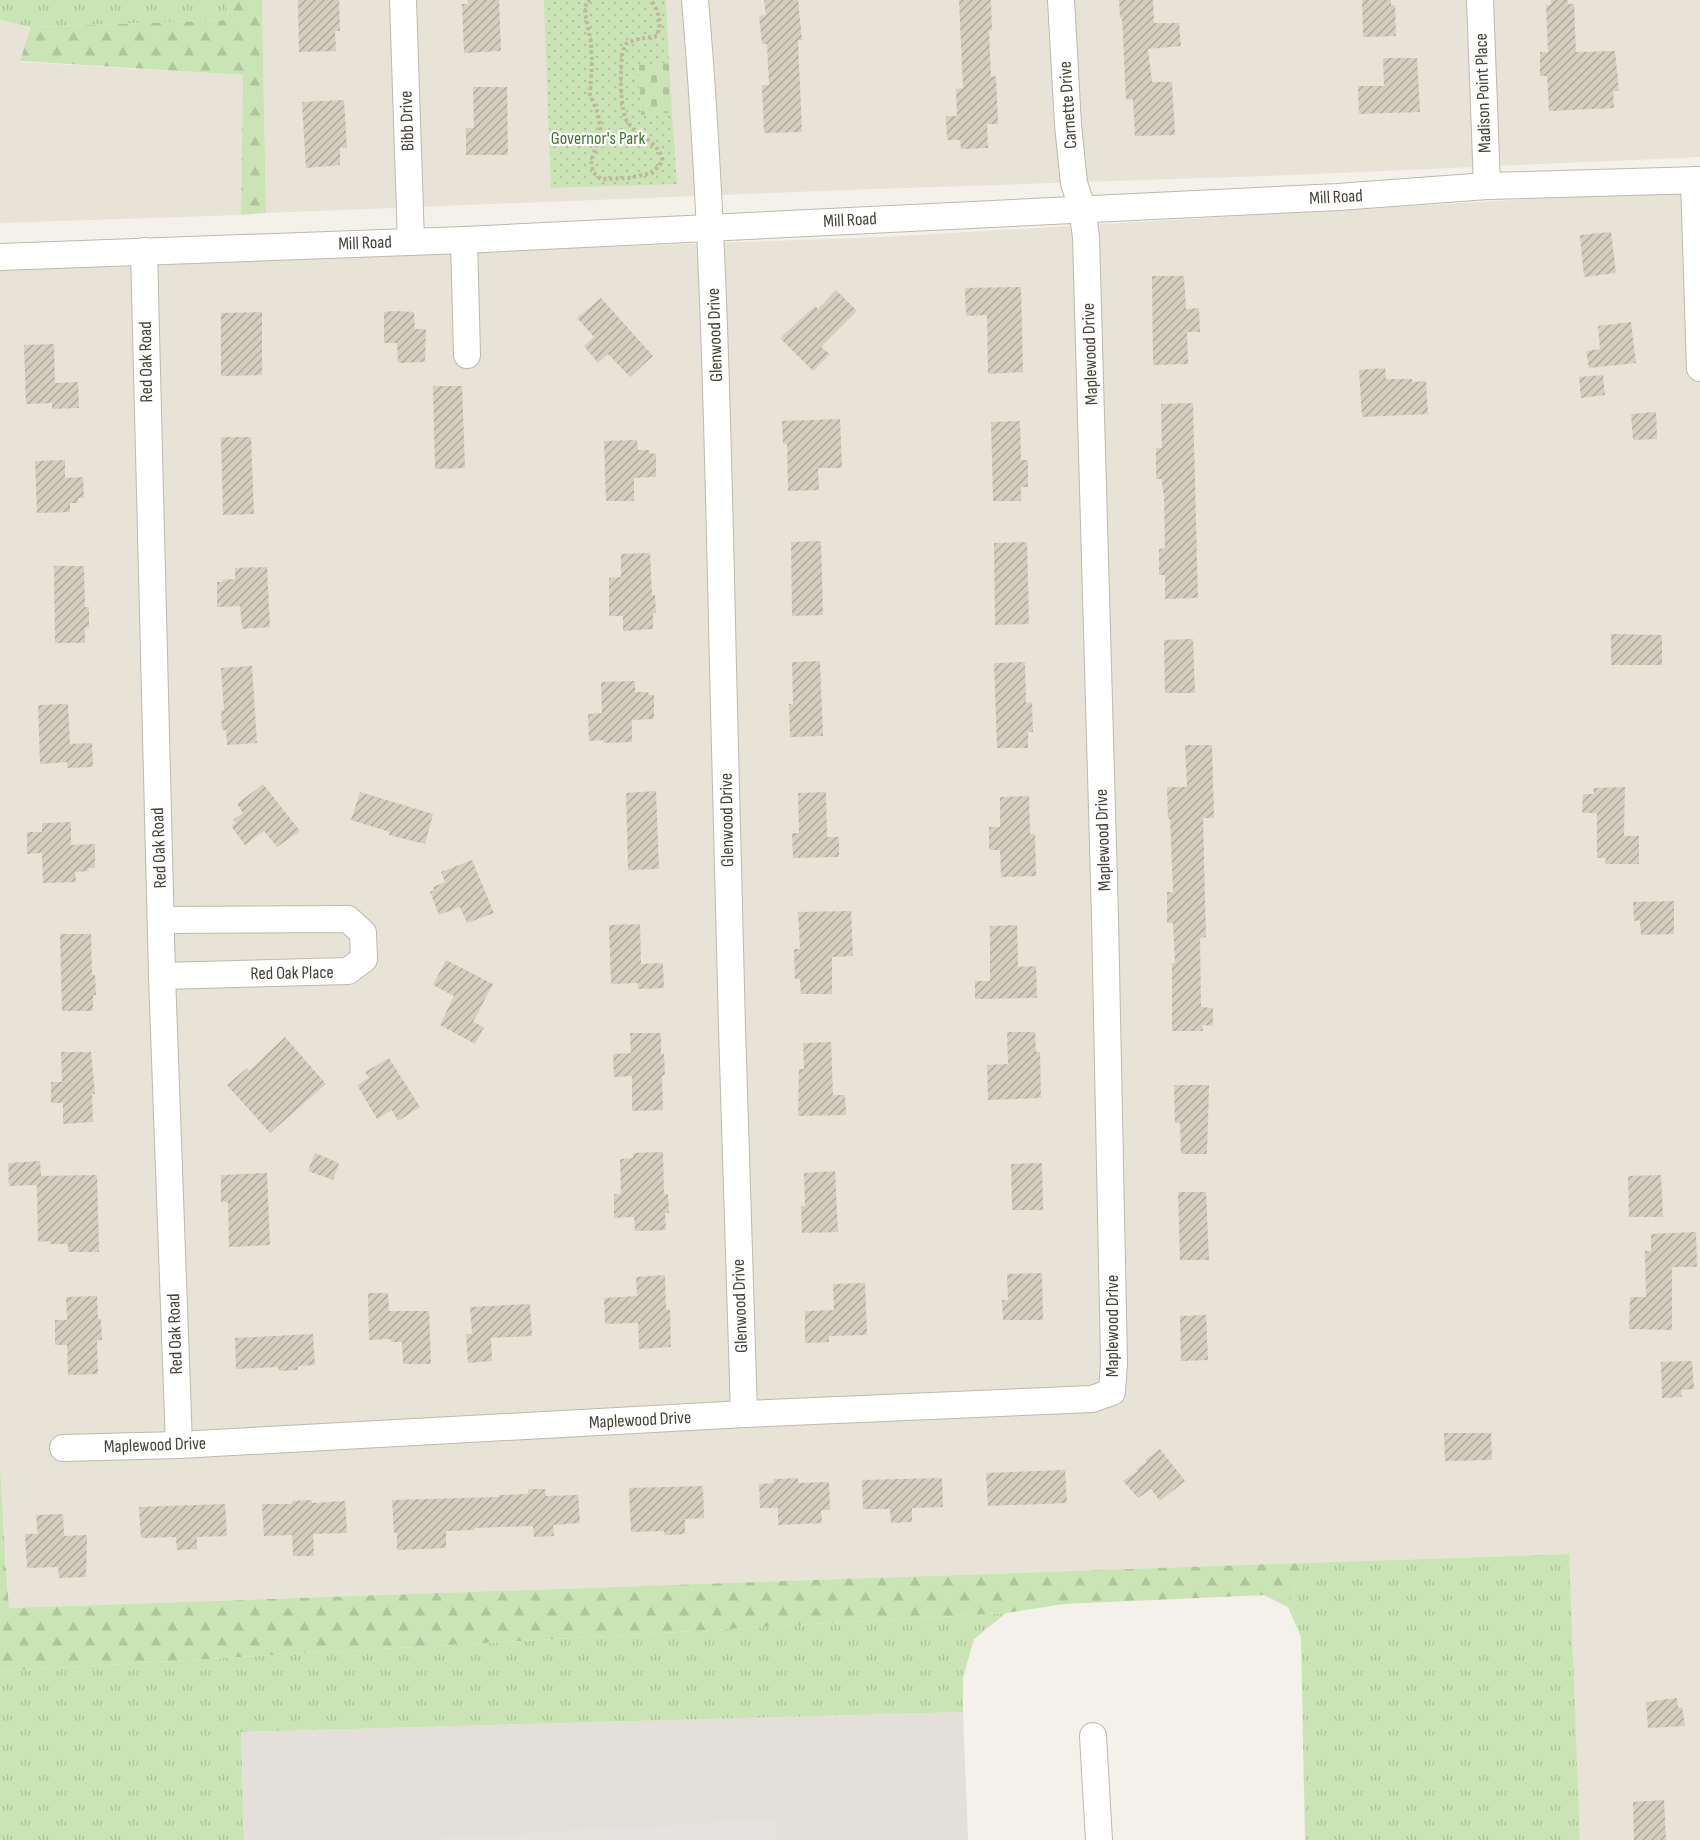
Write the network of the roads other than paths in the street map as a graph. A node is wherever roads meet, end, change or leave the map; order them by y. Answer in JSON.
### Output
{"nodes":[{"id":1,"x":403,"y":0,"type":"edge"},
{"id":2,"x":695,"y":0,"type":"edge"},
{"id":3,"x":1061,"y":0,"type":"edge"},
{"id":4,"x":1480,"y":0,"type":"edge"},
{"id":5,"x":1697,"y":180,"type":"edge"},
{"id":6,"x":1487,"y":186,"type":"junction"},
{"id":7,"x":1082,"y":208,"type":"junction"},
{"id":8,"x":711,"y":227,"type":"junction"},
{"id":9,"x":464,"y":240,"type":"junction"},
{"id":10,"x":411,"y":242,"type":"junction"},
{"id":11,"x":144,"y":251,"type":"junction"},
{"id":12,"x":0,"y":257,"type":"edge"},
{"id":13,"x":468,"y":356,"type":"dead end"},
{"id":14,"x":1700,"y":368,"type":"edge"},
{"id":15,"x":161,"y":920,"type":"junction"},
{"id":16,"x":162,"y":976,"type":"junction"},
{"id":17,"x":744,"y":1414,"type":"junction"},
{"id":18,"x":179,"y":1445,"type":"junction"},
{"id":19,"x":63,"y":1448,"type":"dead end"},
{"id":20,"x":1093,"y":1736,"type":"dead end"},
{"id":21,"x":1099,"y":1840,"type":"edge"}],
"edges":[{"from":1,"to":10,"type":"street","name":"Bibb Drive"},
{"from":2,"to":8,"type":"street"},
{"from":3,"to":7,"type":"street","name":"Carnette Drive"},
{"from":4,"to":6,"type":"street","name":"Madison Point Place"},
{"from":5,"to":6,"type":"street","name":"Mill Road"},
{"from":5,"to":14,"type":"street"},
{"from":6,"to":7,"type":"street","name":"Mill Road"},
{"from":7,"to":8,"type":"street","name":"Mill Road"},
{"from":7,"to":17,"type":"street","name":"Maplewood Drive"},
{"from":8,"to":9,"type":"street","name":"Mill Road"},
{"from":8,"to":17,"type":"street","name":"Glenwood Drive"},
{"from":9,"to":10,"type":"street","name":"Mill Road"},
{"from":9,"to":13,"type":"street"},
{"from":10,"to":11,"type":"street","name":"Mill Road"},
{"from":11,"to":12,"type":"street","name":"Mill Road"},
{"from":11,"to":15,"type":"street","name":"Red Oak Road"},
{"from":15,"to":16,"type":"street","name":"Red Oak Road"},
{"from":15,"to":16,"type":"street","name":"Red Oak Place"},
{"from":16,"to":18,"type":"street","name":"Red Oak Road"},
{"from":17,"to":18,"type":"street","name":"Maplewood Drive"},
{"from":18,"to":19,"type":"street","name":"Maplewood Drive"},
{"from":20,"to":21,"type":"street"}]}
